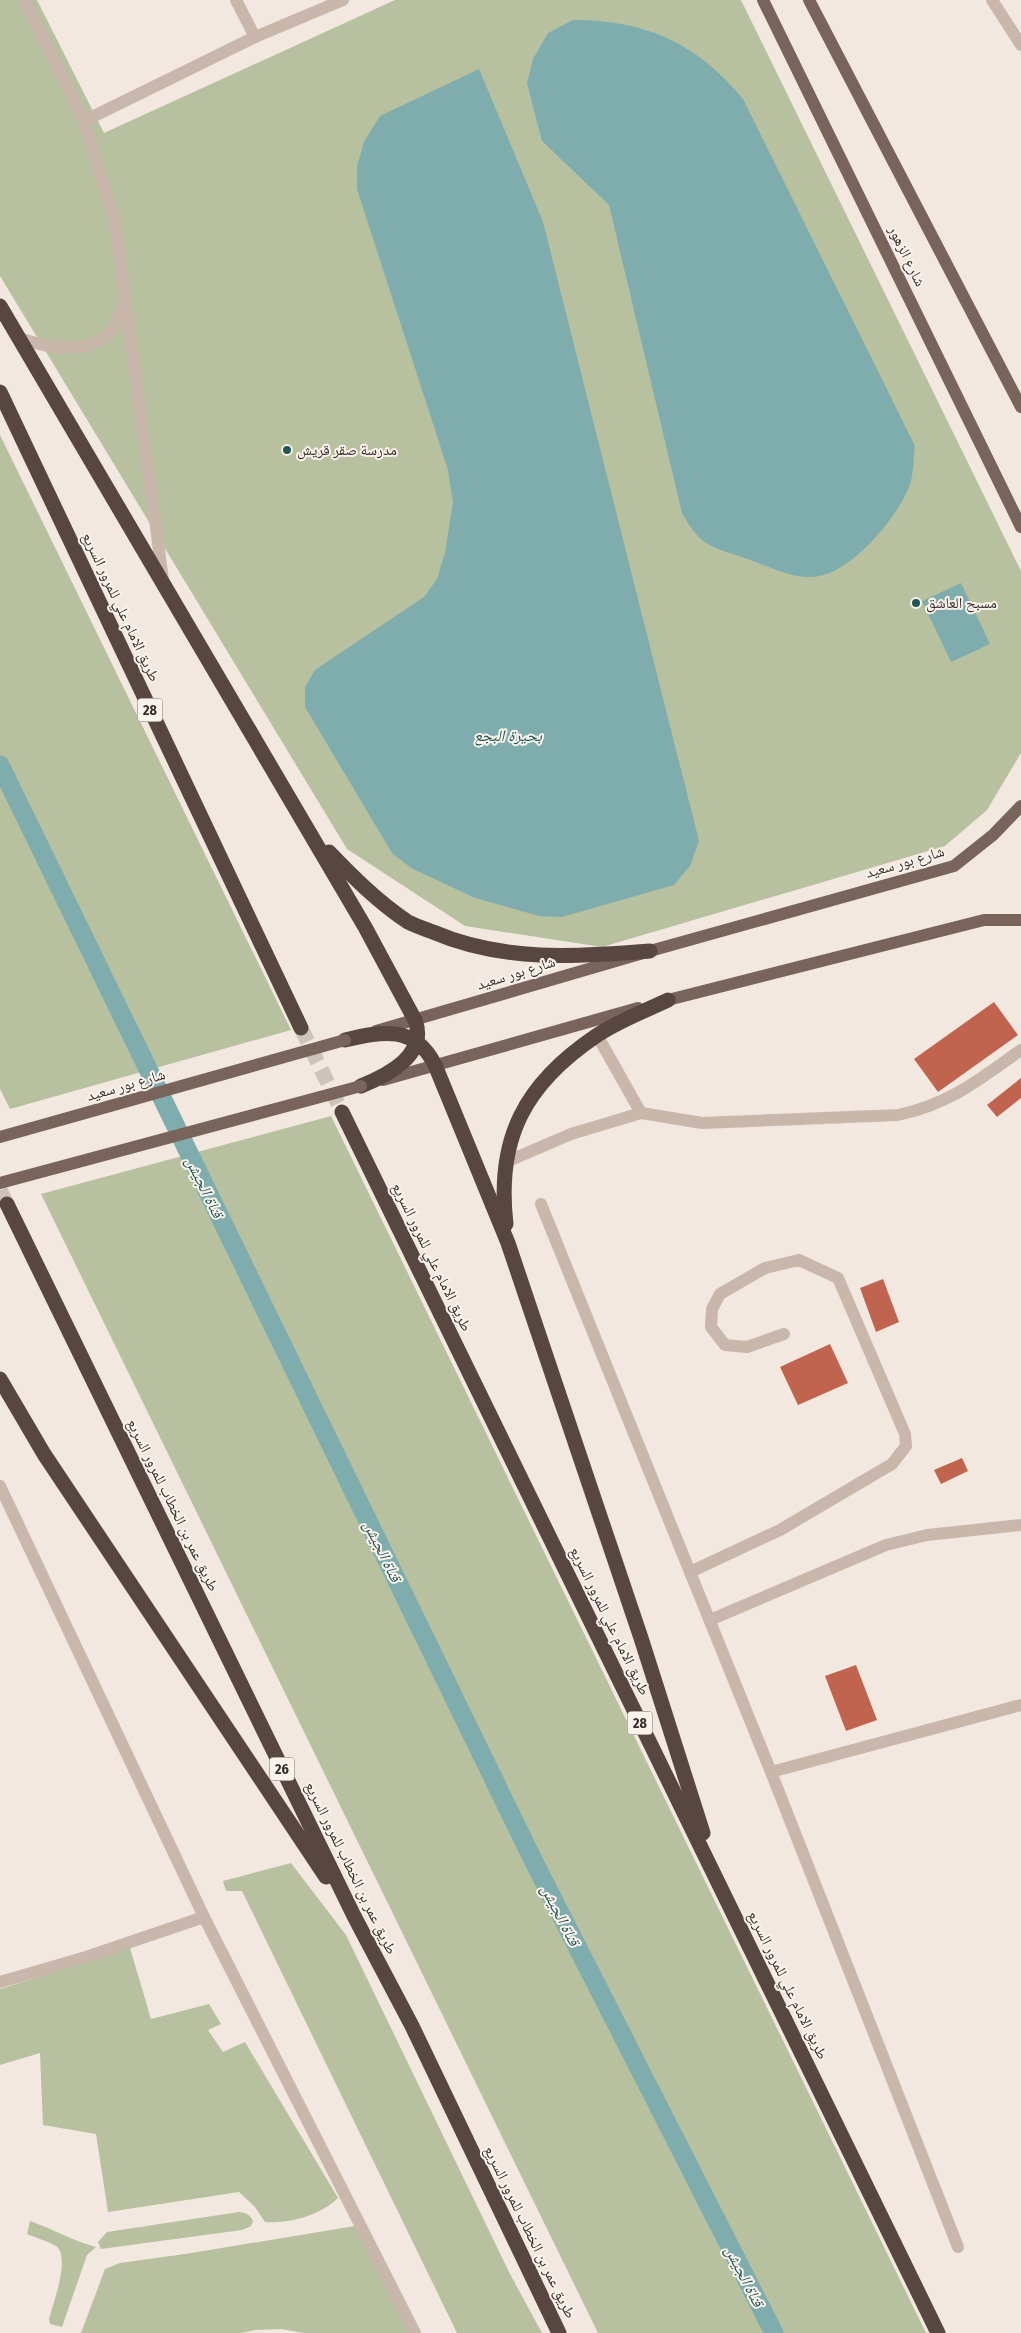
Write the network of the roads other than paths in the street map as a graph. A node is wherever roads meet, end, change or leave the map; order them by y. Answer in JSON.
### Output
{"nodes":[{"id":1,"x":24,"y":0,"type":"edge"},
{"id":2,"x":236,"y":0,"type":"edge"},
{"id":3,"x":343,"y":0,"type":"edge"},
{"id":4,"x":763,"y":0,"type":"edge"},
{"id":5,"x":809,"y":0,"type":"edge"},
{"id":6,"x":992,"y":0,"type":"edge"},
{"id":7,"x":255,"y":37,"type":"junction"},
{"id":8,"x":1021,"y":45,"type":"edge"},
{"id":9,"x":84,"y":122,"type":"junction"},
{"id":10,"x":126,"y":301,"type":"junction"},
{"id":11,"x":0,"y":306,"type":"edge"},
{"id":12,"x":19,"y":338,"type":"junction"},
{"id":13,"x":0,"y":392,"type":"edge"},
{"id":14,"x":1021,"y":407,"type":"edge"},
{"id":15,"x":1021,"y":527,"type":"edge"},
{"id":16,"x":163,"y":585,"type":"junction"},
{"id":17,"x":1021,"y":806,"type":"edge"},
{"id":18,"x":310,"y":832,"type":"junction"},
{"id":19,"x":1021,"y":920,"type":"edge"},
{"id":20,"x":650,"y":951,"type":"junction"},
{"id":21,"x":668,"y":1000,"type":"junction"},
{"id":22,"x":415,"y":1020,"type":"junction"},
{"id":23,"x":301,"y":1028,"type":"tunnel mouth"},
{"id":24,"x":399,"y":1030,"type":"junction"},
{"id":25,"x":597,"y":1035,"type":"junction"},
{"id":26,"x":345,"y":1040,"type":"joint"},
{"id":27,"x":414,"y":1048,"type":"junction"},
{"id":28,"x":1021,"y":1050,"type":"edge"},
{"id":29,"x":435,"y":1065,"type":"junction"},
{"id":30,"x":361,"y":1086,"type":"junction"},
{"id":31,"x":342,"y":1112,"type":"tunnel mouth"},
{"id":32,"x":642,"y":1113,"type":"junction"},
{"id":33,"x":0,"y":1137,"type":"edge"},
{"id":34,"x":506,"y":1162,"type":"junction"},
{"id":35,"x":0,"y":1183,"type":"edge"},
{"id":36,"x":7,"y":1204,"type":"tunnel mouth"},
{"id":37,"x":541,"y":1204,"type":"dead end"},
{"id":38,"x":508,"y":1243,"type":"junction"},
{"id":39,"x":784,"y":1334,"type":"dead end"},
{"id":40,"x":0,"y":1379,"type":"edge"},
{"id":41,"x":0,"y":1486,"type":"edge"},
{"id":42,"x":1021,"y":1525,"type":"edge"},
{"id":43,"x":690,"y":1572,"type":"junction"},
{"id":44,"x":710,"y":1620,"type":"junction"},
{"id":45,"x":1021,"y":1705,"type":"edge"},
{"id":46,"x":771,"y":1772,"type":"junction"},
{"id":47,"x":718,"y":1882,"type":"junction"},
{"id":48,"x":354,"y":1916,"type":"junction"},
{"id":49,"x":204,"y":1917,"type":"junction"},
{"id":50,"x":0,"y":1982,"type":"edge"},
{"id":51,"x":958,"y":2247,"type":"dead end"},
{"id":52,"x":415,"y":2333,"type":"edge"},
{"id":53,"x":559,"y":2333,"type":"edge"},
{"id":54,"x":938,"y":2333,"type":"edge"}],
"edges":[{"from":1,"to":9,"type":"street"},
{"from":2,"to":7,"type":"street"},
{"from":3,"to":7,"type":"street"},
{"from":4,"to":15,"type":"main road","name":"شارع الزهور"},
{"from":5,"to":14,"type":"main road","name":"شارع الزهور"},
{"from":6,"to":8,"type":"street"},
{"from":7,"to":9,"type":"street"},
{"from":9,"to":10,"type":"street"},
{"from":10,"to":12,"type":"street"},
{"from":10,"to":16,"type":"street"},
{"from":11,"to":12,"type":"highway"},
{"from":12,"to":16,"type":"highway"},
{"from":13,"to":23,"type":"highway","name":"طريق الامام علي للمرور السريع","number":"28"},
{"from":16,"to":18,"type":"highway"},
{"from":17,"to":20,"type":"main road","name":"شارع بور سعيد"},
{"from":18,"to":20,"type":"highway"},
{"from":18,"to":22,"type":"highway"},
{"from":19,"to":21,"type":"main road"},
{"from":20,"to":22,"type":"main road","name":"شارع بور سعيد"},
{"from":21,"to":25,"type":"highway"},
{"from":21,"to":29,"type":"main road"},
{"from":22,"to":24,"type":"main road","name":"شارع بور سعيد"},
{"from":22,"to":27,"type":"highway"},
{"from":24,"to":26,"type":"highway"},
{"from":24,"to":27,"type":"highway"},
{"from":25,"to":32,"type":"street"},
{"from":25,"to":34,"type":"highway"},
{"from":26,"to":33,"type":"main road","name":"شارع بور سعيد","bridge":true},
{"from":27,"to":29,"type":"highway"},
{"from":27,"to":30,"type":"highway"},
{"from":28,"to":32,"type":"street"},
{"from":29,"to":30,"type":"main road"},
{"from":29,"to":38,"type":"highway"},
{"from":30,"to":35,"type":"main road","bridge":true},
{"from":31,"to":47,"type":"highway","name":"طريق الامام علي للمرور السريع","number":"28"},
{"from":32,"to":34,"type":"street"},
{"from":34,"to":38,"type":"highway"},
{"from":36,"to":48,"type":"highway","name":"طريق عمر بن الخطاب للمرور السريع","number":"26"},
{"from":37,"to":43,"type":"street"},
{"from":38,"to":47,"type":"highway"},
{"from":39,"to":43,"type":"street"},
{"from":40,"to":48,"type":"highway"},
{"from":41,"to":49,"type":"street"},
{"from":42,"to":44,"type":"street"},
{"from":43,"to":44,"type":"street"},
{"from":44,"to":46,"type":"street"},
{"from":45,"to":46,"type":"street"},
{"from":46,"to":51,"type":"street"},
{"from":47,"to":54,"type":"highway","name":"طريق الامام علي للمرور السريع","number":"28"},
{"from":48,"to":53,"type":"highway","name":"طريق عمر بن الخطاب للمرور السريع","number":"26"},
{"from":49,"to":50,"type":"street"},
{"from":49,"to":52,"type":"street"}]}
